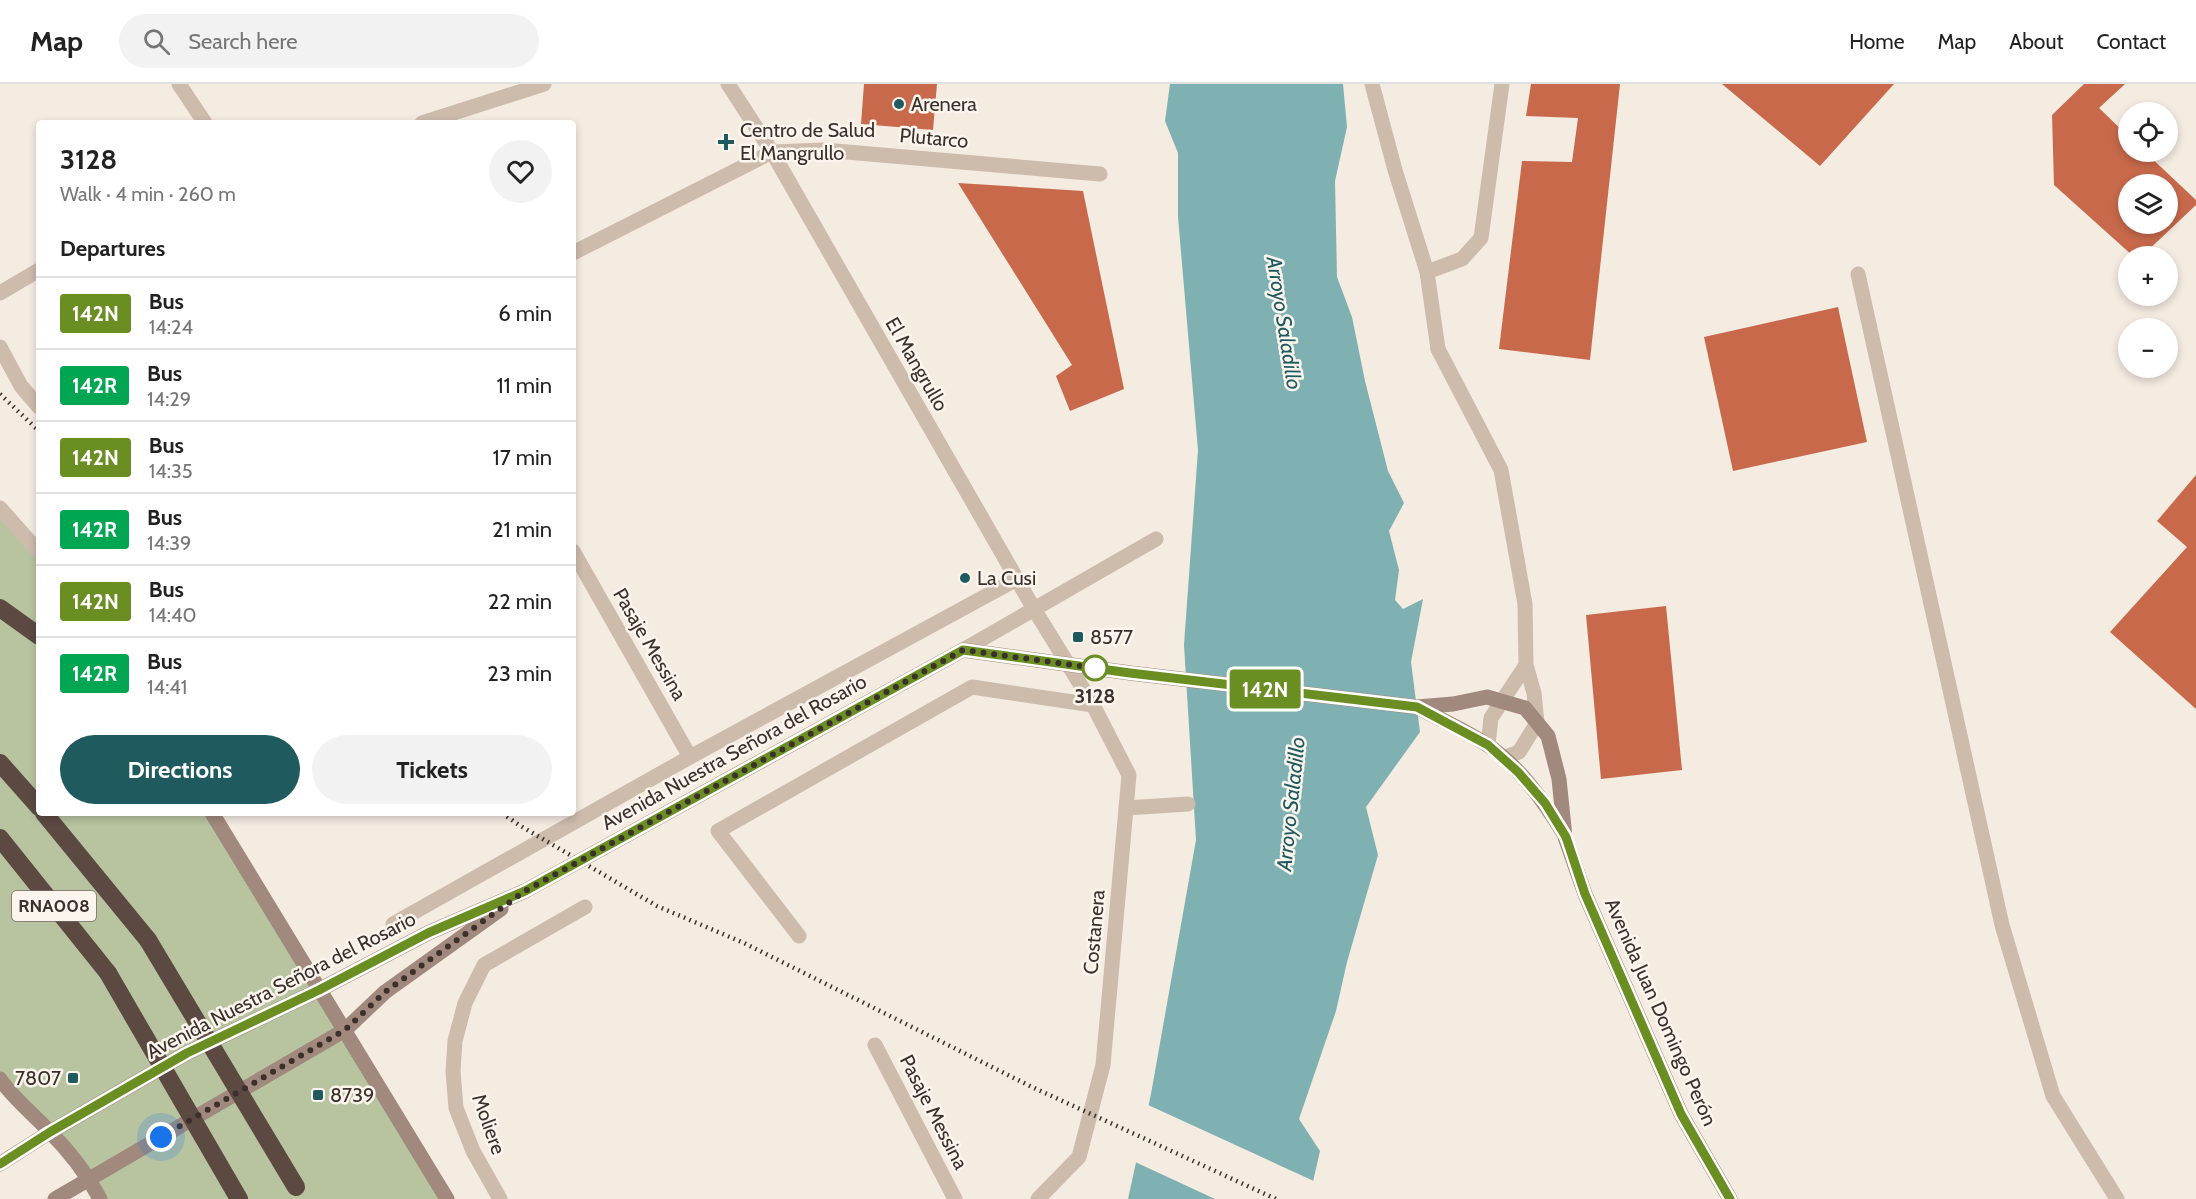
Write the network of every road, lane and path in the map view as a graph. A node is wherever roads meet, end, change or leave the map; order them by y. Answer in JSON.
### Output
{"nodes":[{"id":1,"x":179,"y":84,"type":"edge"},
{"id":2,"x":544,"y":84,"type":"edge"},
{"id":3,"x":728,"y":84,"type":"edge"},
{"id":4,"x":1372,"y":84,"type":"edge"},
{"id":5,"x":1502,"y":84,"type":"edge"},
{"id":6,"x":203,"y":120,"type":"edge"},
{"id":7,"x":431,"y":120,"type":"edge"},
{"id":8,"x":771,"y":152,"type":"junction"},
{"id":9,"x":1100,"y":174,"type":"dead end"},
{"id":10,"x":576,"y":251,"type":"edge"},
{"id":11,"x":36,"y":272,"type":"edge"},
{"id":12,"x":1426,"y":272,"type":"junction"},
{"id":13,"x":1858,"y":274,"type":"dead end"},
{"id":14,"x":0,"y":293,"type":"edge"},
{"id":15,"x":0,"y":347,"type":"edge"},
{"id":16,"x":36,"y":404,"type":"edge"},
{"id":17,"x":0,"y":508,"type":"edge"},
{"id":18,"x":1156,"y":539,"type":"dead end"},
{"id":19,"x":36,"y":549,"type":"edge"},
{"id":20,"x":576,"y":556,"type":"edge"},
{"id":21,"x":1017,"y":579,"type":"junction"},
{"id":22,"x":0,"y":608,"type":"edge"},
{"id":23,"x":1034,"y":609,"type":"junction"},
{"id":24,"x":36,"y":634,"type":"edge"},
{"id":25,"x":963,"y":650,"type":"junction"},
{"id":26,"x":1068,"y":665,"type":"junction"},
{"id":27,"x":1526,"y":665,"type":"junction"},
{"id":28,"x":1502,"y":702,"type":"junction"},
{"id":29,"x":1093,"y":705,"type":"junction"},
{"id":30,"x":1417,"y":707,"type":"junction"},
{"id":31,"x":1537,"y":723,"type":"junction"},
{"id":32,"x":1488,"y":745,"type":"junction"},
{"id":33,"x":690,"y":757,"type":"junction"},
{"id":34,"x":1503,"y":758,"type":"junction"},
{"id":35,"x":0,"y":764,"type":"edge"},
{"id":36,"x":36,"y":804,"type":"edge"},
{"id":37,"x":1188,"y":804,"type":"dead end"},
{"id":38,"x":1126,"y":808,"type":"junction"},
{"id":39,"x":46,"y":816,"type":"edge"},
{"id":40,"x":214,"y":816,"type":"edge"},
{"id":41,"x":1566,"y":837,"type":"junction"},
{"id":42,"x":0,"y":838,"type":"edge"},
{"id":43,"x":525,"y":891,"type":"junction"},
{"id":44,"x":585,"y":907,"type":"dead end"},
{"id":45,"x":393,"y":924,"type":"dead end"},
{"id":46,"x":799,"y":936,"type":"dead end"},
{"id":47,"x":319,"y":990,"type":"junction"},
{"id":48,"x":345,"y":1030,"type":"junction"},
{"id":49,"x":875,"y":1045,"type":"dead end"},
{"id":50,"x":0,"y":1079,"type":"edge"},
{"id":51,"x":6,"y":1095,"type":"edge"},
{"id":52,"x":50,"y":1132,"type":"junction"},
{"id":53,"x":0,"y":1164,"type":"edge"},
{"id":54,"x":90,"y":1179,"type":"junction"},
{"id":55,"x":298,"y":1193,"type":"edge"},
{"id":56,"x":55,"y":1199,"type":"edge"},
{"id":57,"x":100,"y":1199,"type":"edge"},
{"id":58,"x":239,"y":1199,"type":"edge"},
{"id":59,"x":447,"y":1199,"type":"edge"},
{"id":60,"x":500,"y":1199,"type":"edge"},
{"id":61,"x":955,"y":1199,"type":"edge"},
{"id":62,"x":1038,"y":1199,"type":"edge"},
{"id":63,"x":1730,"y":1199,"type":"edge"},
{"id":64,"x":2117,"y":1199,"type":"edge"}],
"edges":[{"from":1,"to":6,"type":"street"},
{"from":2,"to":7,"type":"street"},
{"from":3,"to":8,"type":"street","name":"El Mangrullo"},
{"from":4,"to":12,"type":"street"},
{"from":5,"to":12,"type":"street"},
{"from":8,"to":9,"type":"street","name":"Plutarco"},
{"from":8,"to":10,"type":"street","name":"Plutarco"},
{"from":8,"to":21,"type":"street","name":"El Mangrullo"},
{"from":11,"to":14,"type":"street"},
{"from":12,"to":27,"type":"street"},
{"from":13,"to":64,"type":"street"},
{"from":15,"to":16,"type":"street"},
{"from":17,"to":19,"type":"street"},
{"from":18,"to":23,"type":"street","name":"Avenida Nuestra Señora del Rosario"},
{"from":20,"to":33,"type":"street","name":"Pasaje Messina"},
{"from":21,"to":23,"type":"street","name":"El Mangrullo"},
{"from":21,"to":33,"type":"street"},
{"from":22,"to":24,"type":"highway"},
{"from":23,"to":25,"type":"street","name":"Avenida Nuestra Señora del Rosario"},
{"from":23,"to":26,"type":"street","name":"El Mangrullo"},
{"from":25,"to":26,"type":"street"},
{"from":25,"to":43,"type":"street","name":"Avenida Nuestra Señora del Rosario"},
{"from":26,"to":29,"type":"street","name":"Costanera"},
{"from":26,"to":30,"type":"street"},
{"from":27,"to":28,"type":"street"},
{"from":27,"to":31,"type":"street"},
{"from":28,"to":30,"type":"street","name":"Avenida Juan Domingo Perón"},
{"from":28,"to":31,"type":"street","name":"Avenida Juan Domingo Perón"},
{"from":28,"to":32,"type":"street"},
{"from":29,"to":38,"type":"street","name":"Costanera"},
{"from":29,"to":46,"type":"street"},
{"from":30,"to":32,"type":"street","name":"Avenida Juan Domingo Perón"},
{"from":31,"to":34,"type":"street"},
{"from":31,"to":41,"type":"street","name":"Avenida Juan Domingo Perón"},
{"from":32,"to":34,"type":"street","name":"Avenida Juan Domingo Perón"},
{"from":33,"to":45,"type":"street"},
{"from":34,"to":41,"type":"street","name":"Avenida Juan Domingo Perón"},
{"from":35,"to":36,"type":"highway"},
{"from":37,"to":38,"type":"street"},
{"from":38,"to":62,"type":"street","name":"Costanera"},
{"from":39,"to":55,"type":"highway","number":"RNA008","bridge":true},
{"from":40,"to":47,"type":"street"},
{"from":41,"to":63,"type":"street","name":"Avenida Juan Domingo Perón"},
{"from":42,"to":58,"type":"highway","number":"RNA008","bridge":true},
{"from":43,"to":47,"type":"street","name":"Avenida Nuestra Señora del Rosario"},
{"from":43,"to":48,"type":"street","name":"Avenida Nuestra Señora del Rosario"},
{"from":44,"to":60,"type":"street","name":"Moliere"},
{"from":47,"to":48,"type":"street"},
{"from":47,"to":52,"type":"street","name":"Avenida Nuestra Señora del Rosario"},
{"from":48,"to":54,"type":"street","name":"Avenida Nuestra Señora del Rosario"},
{"from":48,"to":59,"type":"street"},
{"from":49,"to":61,"type":"street","name":"Pasaje Messina"},
{"from":50,"to":51,"type":"street"},
{"from":51,"to":52,"type":"street"},
{"from":52,"to":53,"type":"street","name":"Avenida Nuestra Señora del Rosario"},
{"from":52,"to":54,"type":"street"},
{"from":54,"to":56,"type":"street","name":"Avenida Nuestra Señora del Rosario"},
{"from":54,"to":57,"type":"street"}]}
